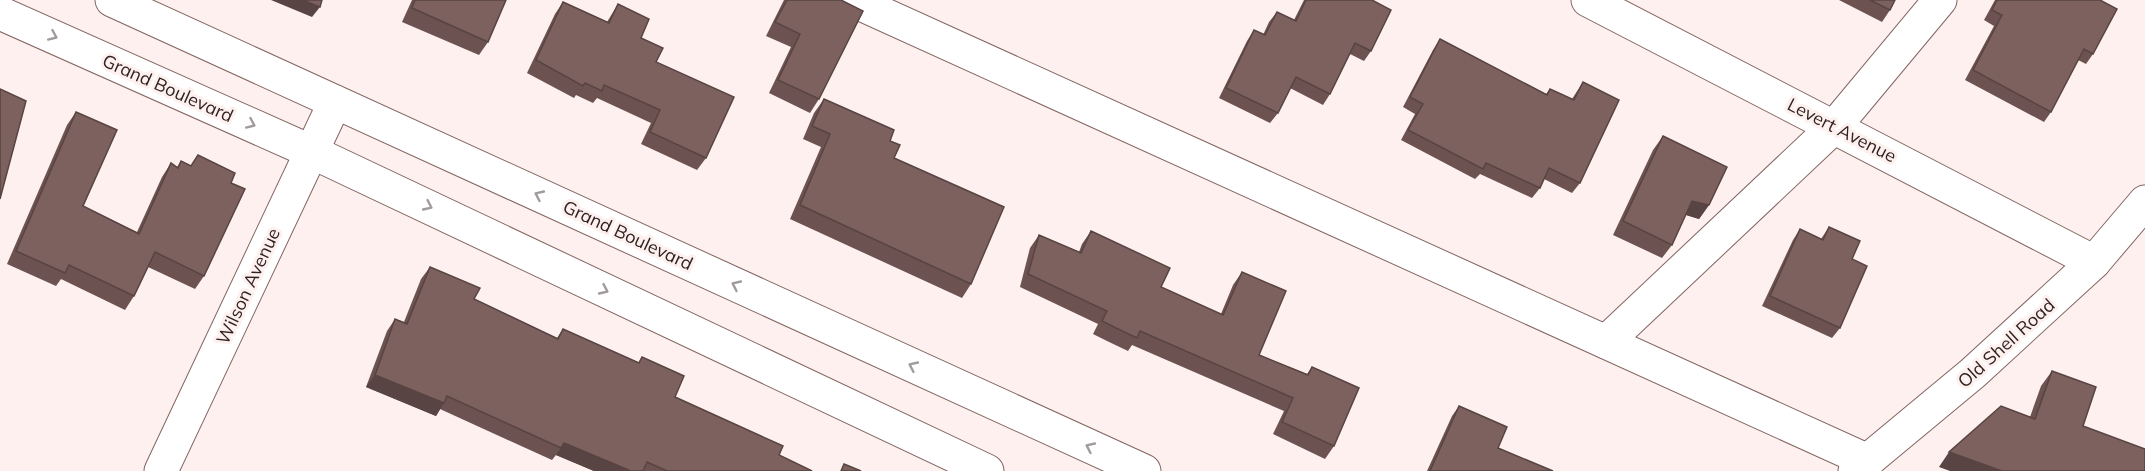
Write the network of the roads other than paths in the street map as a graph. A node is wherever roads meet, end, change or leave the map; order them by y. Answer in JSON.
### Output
{"nodes":[{"id":1,"x":112,"y":0,"type":"edge"},
{"id":2,"x":852,"y":0,"type":"edge"},
{"id":3,"x":1588,"y":0,"type":"edge"},
{"id":4,"x":1940,"y":0,"type":"edge"},
{"id":5,"x":0,"y":13,"type":"edge"},
{"id":6,"x":335,"y":102,"type":"junction"},
{"id":7,"x":1835,"y":126,"type":"junction"},
{"id":8,"x":312,"y":152,"type":"junction"},
{"id":9,"x":2145,"y":202,"type":"edge"},
{"id":10,"x":2094,"y":262,"type":"junction"},
{"id":11,"x":1606,"y":342,"type":"junction"},
{"id":12,"x":1861,"y":466,"type":"edge"},
{"id":13,"x":161,"y":471,"type":"edge"},
{"id":14,"x":987,"y":471,"type":"edge"},
{"id":15,"x":1144,"y":471,"type":"edge"}],
"edges":[{"from":1,"to":6,"type":"street","name":"Grand Boulevard"},
{"from":2,"to":11,"type":"street"},
{"from":3,"to":7,"type":"street","name":"Levert Avenue"},
{"from":4,"to":7,"type":"street"},
{"from":5,"to":8,"type":"street","name":"Grand Boulevard","one_way":true},
{"from":6,"to":8,"type":"street","name":"Wilson Avenue"},
{"from":15,"to":6,"type":"street","name":"Grand Boulevard","one_way":true},
{"from":7,"to":10,"type":"street","name":"Levert Avenue"},
{"from":7,"to":11,"type":"street"},
{"from":8,"to":13,"type":"street","name":"Wilson Avenue"},
{"from":8,"to":14,"type":"street","name":"Grand Boulevard","one_way":true},
{"from":9,"to":10,"type":"street","name":"Old Shell Road"},
{"from":10,"to":12,"type":"street","name":"Old Shell Road"},
{"from":11,"to":12,"type":"street"}]}
